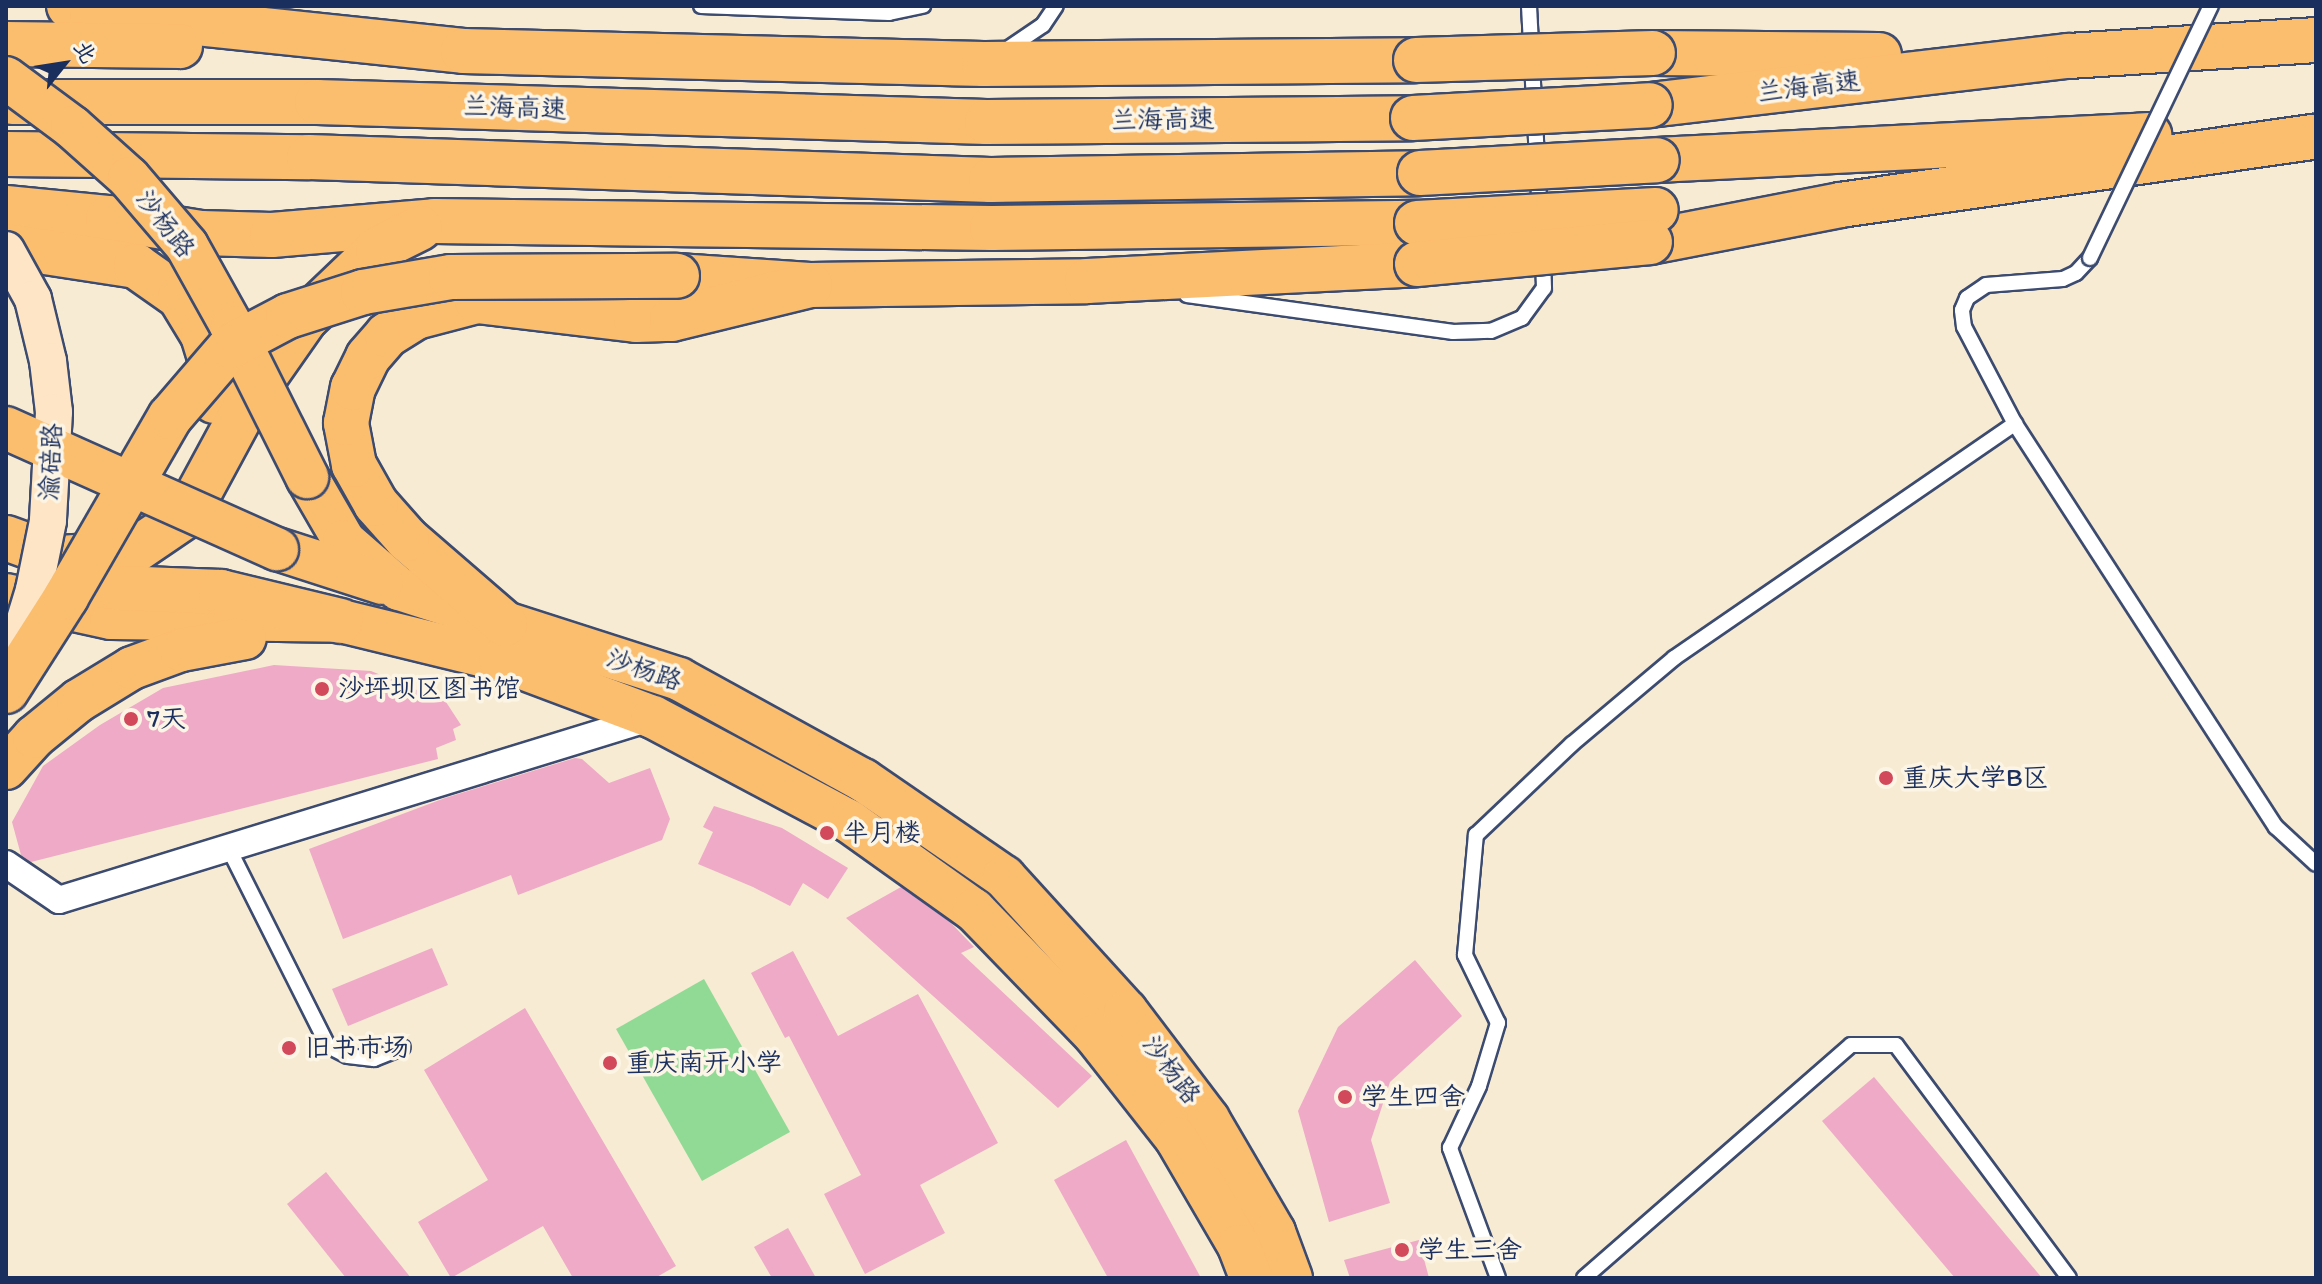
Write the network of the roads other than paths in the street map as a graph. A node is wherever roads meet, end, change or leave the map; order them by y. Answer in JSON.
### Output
{"nodes":[{"id":1,"x":69,"y":6,"type":"edge"},
{"id":2,"x":701,"y":6,"type":"edge"},
{"id":3,"x":923,"y":6,"type":"edge"},
{"id":4,"x":1056,"y":6,"type":"edge"},
{"id":5,"x":1529,"y":6,"type":"edge"},
{"id":6,"x":2211,"y":6,"type":"edge"},
{"id":7,"x":2316,"y":40,"type":"edge"},
{"id":8,"x":6,"y":44,"type":"edge"},
{"id":9,"x":463,"y":51,"type":"junction"},
{"id":10,"x":2069,"y":56,"type":"junction"},
{"id":11,"x":984,"y":64,"type":"junction"},
{"id":12,"x":6,"y":78,"type":"edge"},
{"id":13,"x":6,"y":101,"type":"edge"},
{"id":14,"x":2316,"y":126,"type":"edge"},
{"id":15,"x":2316,"y":136,"type":"edge"},
{"id":16,"x":6,"y":154,"type":"edge"},
{"id":17,"x":6,"y":208,"type":"edge"},
{"id":18,"x":434,"y":221,"type":"junction"},
{"id":19,"x":1541,"y":225,"type":"dead end"},
{"id":20,"x":1542,"y":241,"type":"dead end"},
{"id":21,"x":1417,"y":244,"type":"junction"},
{"id":22,"x":6,"y":248,"type":"edge"},
{"id":23,"x":1087,"y":281,"type":"junction"},
{"id":24,"x":810,"y":285,"type":"junction"},
{"id":25,"x":2015,"y":424,"type":"junction"},
{"id":26,"x":6,"y":428,"type":"edge"},
{"id":27,"x":6,"y":510,"type":"edge"},
{"id":28,"x":6,"y":538,"type":"edge"},
{"id":29,"x":6,"y":568,"type":"edge"},
{"id":30,"x":399,"y":589,"type":"junction"},
{"id":31,"x":6,"y":595,"type":"edge"},
{"id":32,"x":341,"y":621,"type":"junction"},
{"id":33,"x":505,"y":624,"type":"junction"},
{"id":34,"x":6,"y":677,"type":"edge"},
{"id":35,"x":6,"y":691,"type":"edge"},
{"id":36,"x":653,"y":717,"type":"junction"},
{"id":37,"x":6,"y":768,"type":"edge"},
{"id":38,"x":229,"y":849,"type":"junction"},
{"id":39,"x":6,"y":864,"type":"edge"},
{"id":40,"x":2316,"y":864,"type":"edge"},
{"id":41,"x":403,"y":1047,"type":"dead end"},
{"id":42,"x":1251,"y":1278,"type":"edge"},
{"id":43,"x":1291,"y":1278,"type":"edge"},
{"id":44,"x":1498,"y":1278,"type":"edge"},
{"id":45,"x":1584,"y":1278,"type":"edge"},
{"id":46,"x":2069,"y":1278,"type":"edge"}],
"edges":[{"from":1,"to":9,"type":"highway"},
{"from":2,"to":3,"type":"lane"},
{"from":4,"to":11,"type":"lane"},
{"from":5,"to":19,"type":"lane"},
{"from":6,"to":25,"type":"lane","bridge":true},
{"from":7,"to":10,"type":"highway","name":"兰海高速"},
{"from":8,"to":9,"type":"highway"},
{"from":9,"to":11,"type":"highway"},
{"from":10,"to":11,"type":"highway","bridge":true},
{"from":10,"to":13,"type":"highway","name":"兰海高速","bridge":true},
{"from":12,"to":30,"type":"main road","name":"沙杨路","bridge":true},
{"from":14,"to":16,"type":"highway","bridge":true},
{"from":15,"to":21,"type":"highway","bridge":true},
{"from":17,"to":18,"type":"highway"},
{"from":18,"to":21,"type":"highway"},
{"from":18,"to":28,"type":"highway"},
{"from":20,"to":23,"type":"lane"},
{"from":21,"to":23,"type":"highway"},
{"from":22,"to":27,"type":"highway"},
{"from":22,"to":34,"type":"main road","name":"渝碚路","bridge":true},
{"from":23,"to":24,"type":"highway"},
{"from":24,"to":33,"type":"highway"},
{"from":24,"to":35,"type":"highway","bridge":true},
{"from":25,"to":40,"type":"lane"},
{"from":25,"to":44,"type":"lane"},
{"from":26,"to":30,"type":"main road","bridge":true},
{"from":29,"to":32,"type":"highway"},
{"from":30,"to":33,"type":"main road","name":"沙杨路"},
{"from":31,"to":32,"type":"main road","name":"沙杨路"},
{"from":32,"to":36,"type":"main road","name":"沙杨路"},
{"from":32,"to":37,"type":"main road"},
{"from":33,"to":43,"type":"main road","name":"沙杨路"},
{"from":36,"to":38,"type":"street"},
{"from":36,"to":42,"type":"main road","name":"沙杨路"},
{"from":38,"to":39,"type":"street"},
{"from":38,"to":41,"type":"lane"},
{"from":45,"to":46,"type":"lane"}]}
